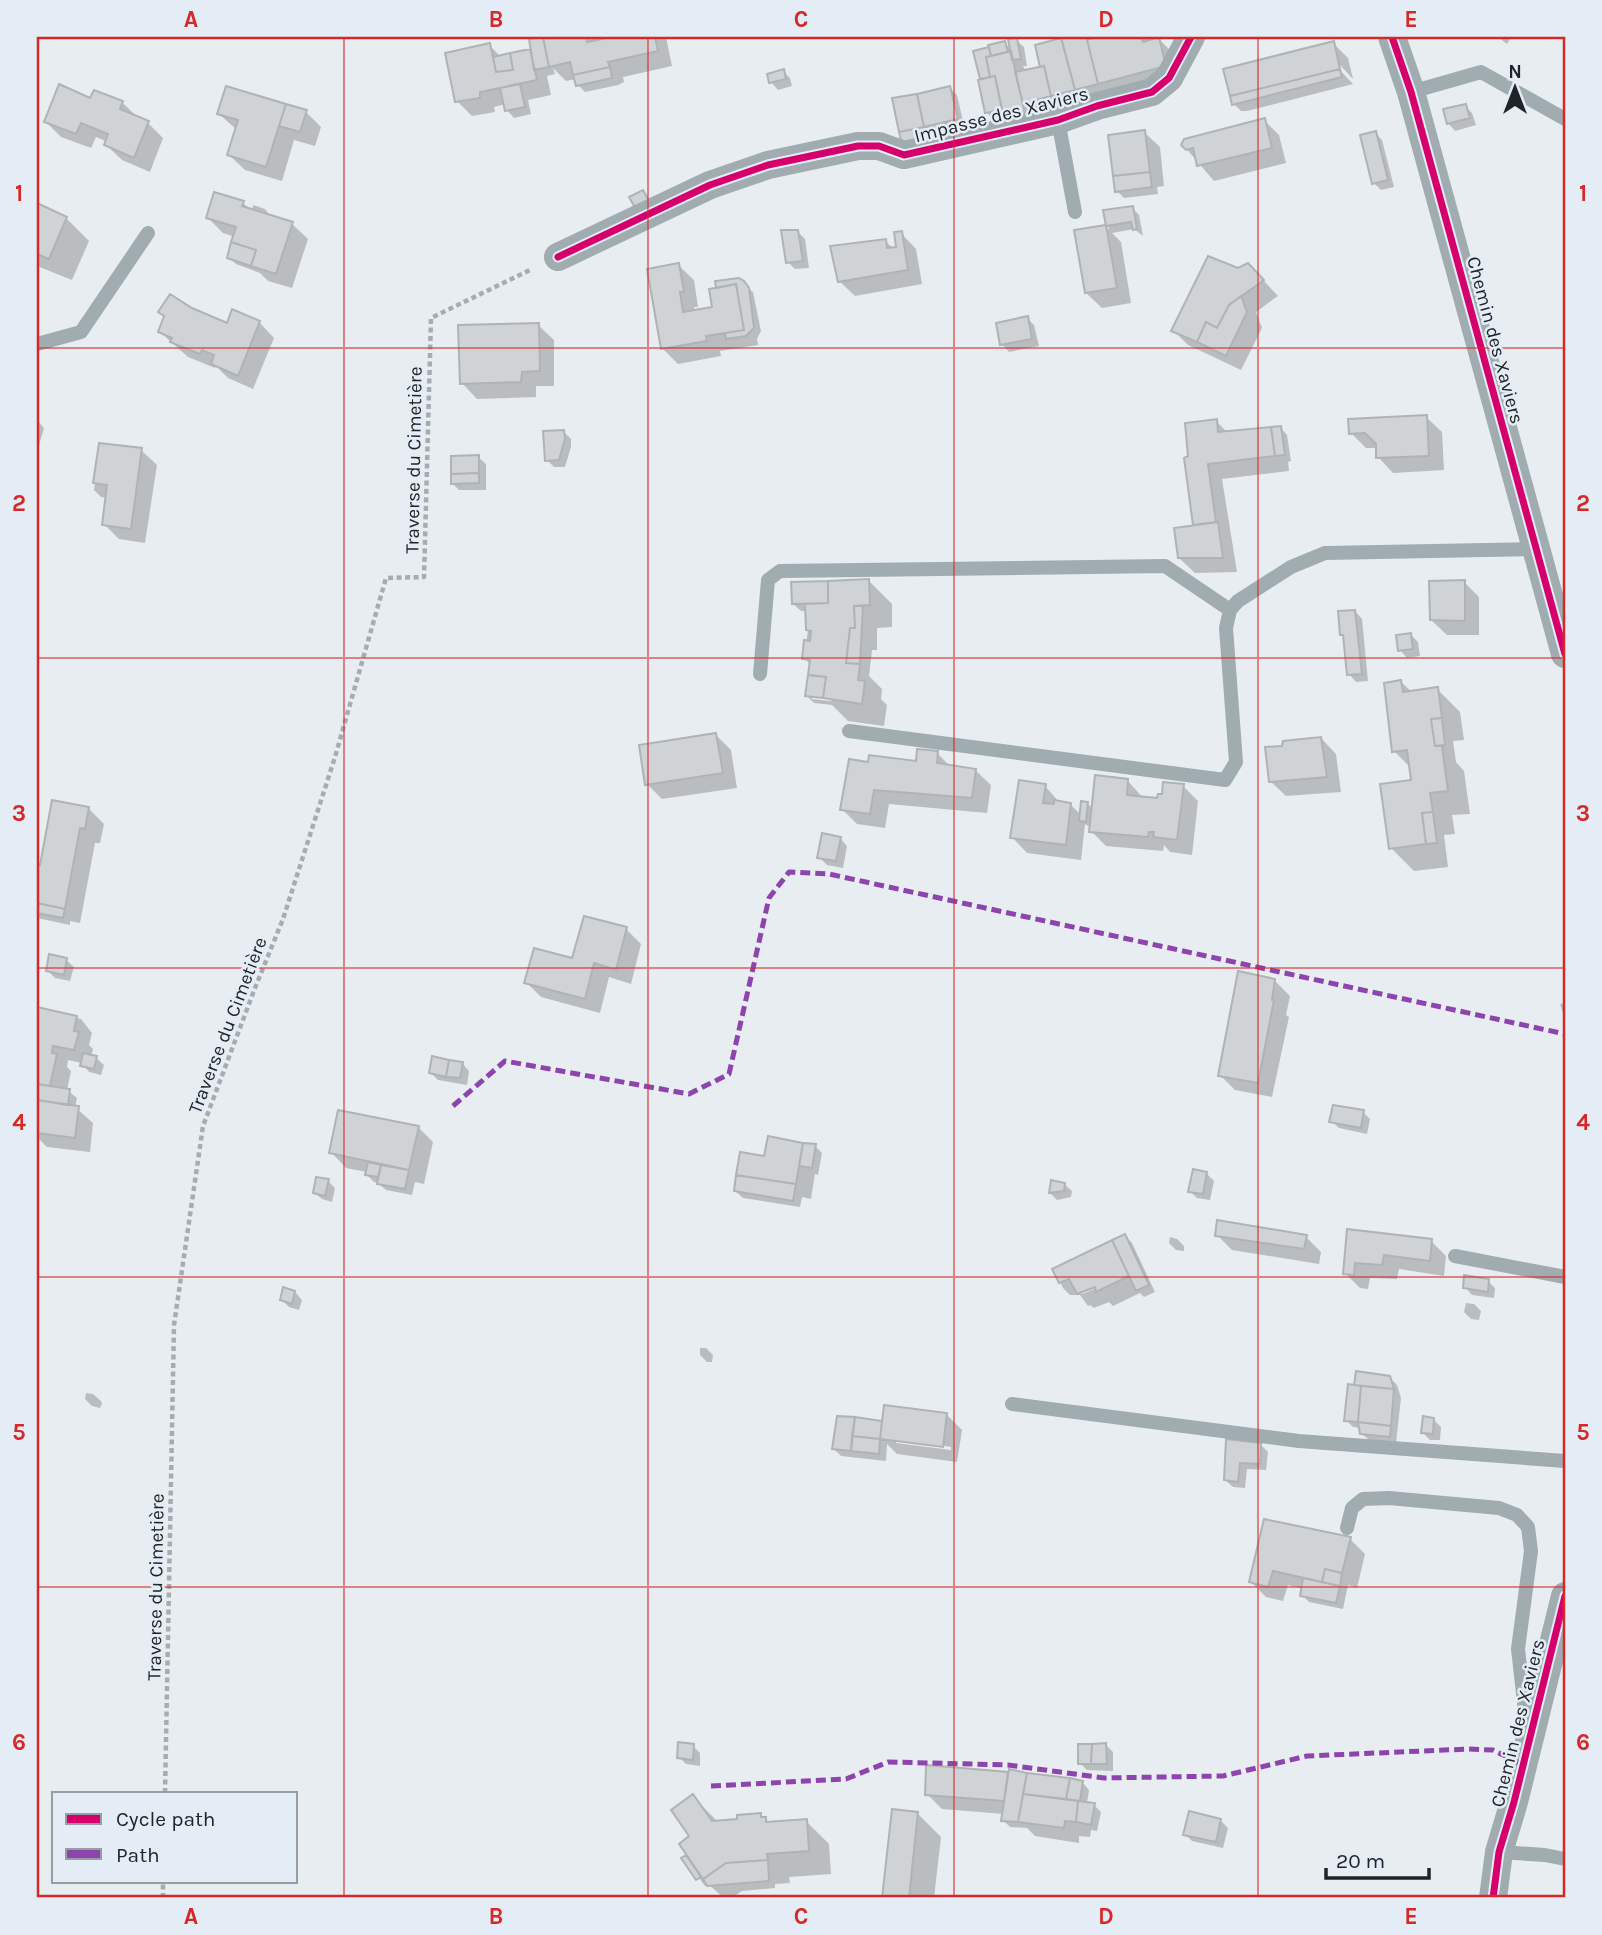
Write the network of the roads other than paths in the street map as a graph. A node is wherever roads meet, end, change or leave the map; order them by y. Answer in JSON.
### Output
{"nodes":[{"id":1,"x":1191,"y":37,"type":"edge"},
{"id":2,"x":1392,"y":37,"type":"edge"},
{"id":3,"x":1411,"y":92,"type":"junction"},
{"id":4,"x":1565,"y":119,"type":"edge"},
{"id":5,"x":1058,"y":120,"type":"junction"},
{"id":6,"x":1075,"y":212,"type":"dead end"},
{"id":7,"x":148,"y":233,"type":"dead end"},
{"id":8,"x":558,"y":257,"type":"road end"},
{"id":9,"x":37,"y":344,"type":"edge"},
{"id":10,"x":1537,"y":549,"type":"junction"},
{"id":11,"x":1230,"y":610,"type":"junction"},
{"id":12,"x":1565,"y":654,"type":"edge"},
{"id":13,"x":760,"y":674,"type":"dead end"},
{"id":14,"x":849,"y":731,"type":"dead end"},
{"id":15,"x":1455,"y":1255,"type":"dead end"},
{"id":16,"x":1565,"y":1277,"type":"edge"},
{"id":17,"x":1012,"y":1404,"type":"dead end"},
{"id":18,"x":1565,"y":1461,"type":"edge"},
{"id":19,"x":1347,"y":1528,"type":"dead end"},
{"id":20,"x":1565,"y":1596,"type":"edge"},
{"id":21,"x":1528,"y":1746,"type":"junction"},
{"id":22,"x":1499,"y":1852,"type":"junction"},
{"id":23,"x":1565,"y":1859,"type":"edge"},
{"id":24,"x":1493,"y":1898,"type":"edge"}],
"edges":[{"from":1,"to":5,"type":"street","name":"Impasse des Xaviers"},
{"from":2,"to":3,"type":"street","name":"Chemin des Xaviers"},
{"from":3,"to":4,"type":"lane"},
{"from":3,"to":10,"type":"street","name":"Chemin des Xaviers"},
{"from":5,"to":6,"type":"lane"},
{"from":5,"to":8,"type":"street","name":"Impasse des Xaviers"},
{"from":7,"to":9,"type":"lane"},
{"from":10,"to":11,"type":"lane"},
{"from":10,"to":12,"type":"street","name":"Chemin des Xaviers"},
{"from":11,"to":13,"type":"lane"},
{"from":11,"to":14,"type":"lane"},
{"from":15,"to":16,"type":"lane"},
{"from":17,"to":18,"type":"lane"},
{"from":19,"to":21,"type":"lane"},
{"from":20,"to":21,"type":"street","name":"Chemin des Xaviers"},
{"from":21,"to":22,"type":"street","name":"Chemin des Xaviers"},
{"from":22,"to":23,"type":"lane"},
{"from":22,"to":24,"type":"street","name":"Chemin des Xaviers"}]}
